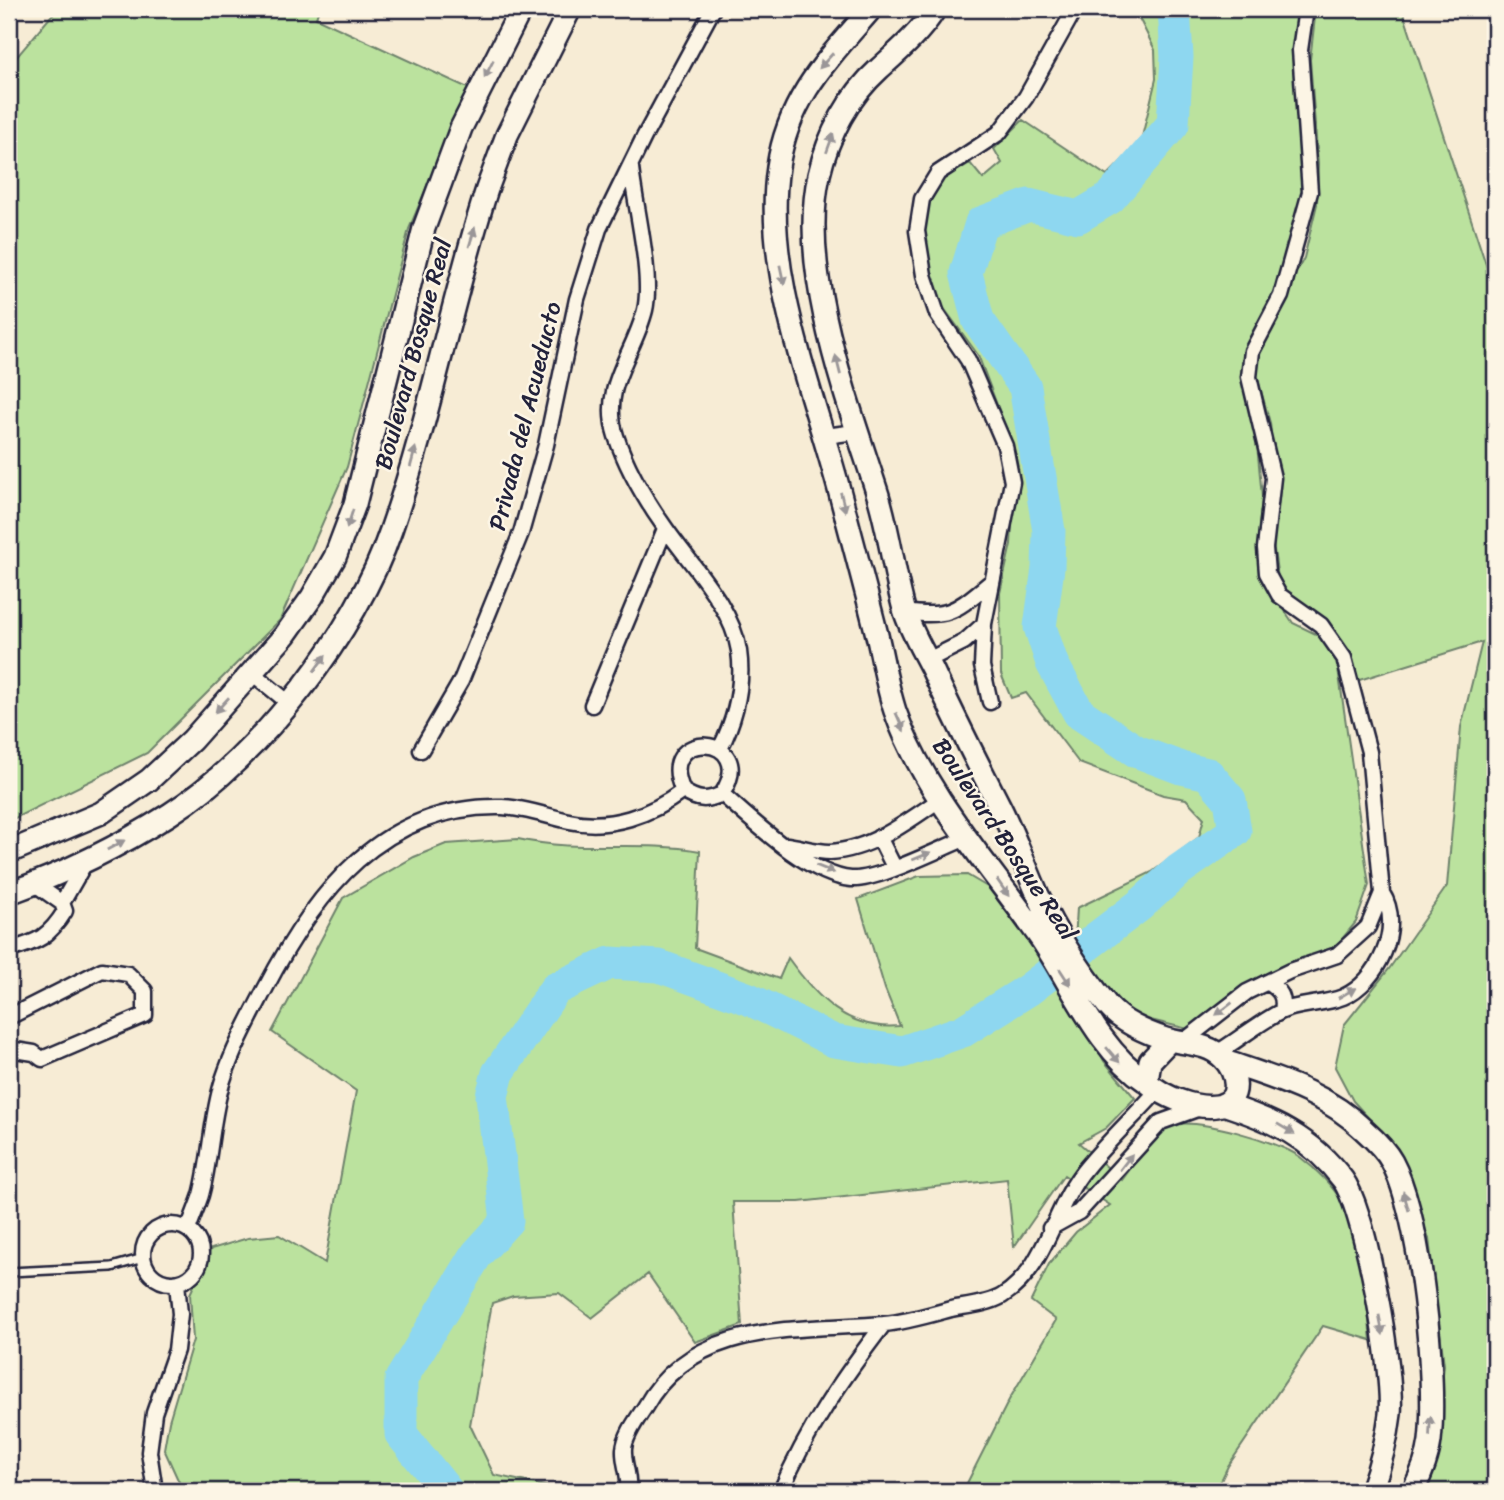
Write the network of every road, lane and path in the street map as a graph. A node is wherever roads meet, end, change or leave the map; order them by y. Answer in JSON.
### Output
{"nodes":[{"id":1,"x":521,"y":9,"type":"edge"},
{"id":2,"x":570,"y":9,"type":"edge"},
{"id":3,"x":713,"y":9,"type":"edge"},
{"id":4,"x":871,"y":9,"type":"edge"},
{"id":5,"x":935,"y":9,"type":"edge"},
{"id":6,"x":1074,"y":9,"type":"edge"},
{"id":7,"x":1306,"y":9,"type":"edge"},
{"id":8,"x":631,"y":167,"type":"junction"},
{"id":9,"x":855,"y":432,"type":"junction"},
{"id":10,"x":826,"y":436,"type":"junction"},
{"id":11,"x":665,"y":529,"type":"junction"},
{"id":12,"x":991,"y":582,"type":"junction"},
{"id":13,"x":905,"y":612,"type":"junction"},
{"id":14,"x":984,"y":624,"type":"junction"},
{"id":15,"x":928,"y":660,"type":"junction"},
{"id":16,"x":251,"y":672,"type":"junction"},
{"id":17,"x":990,"y":702,"type":"dead end"},
{"id":18,"x":289,"y":703,"type":"junction"},
{"id":19,"x":592,"y":705,"type":"dead end"},
{"id":20,"x":720,"y":748,"type":"junction"},
{"id":21,"x":421,"y":750,"type":"dead end"},
{"id":22,"x":684,"y":791,"type":"junction"},
{"id":23,"x":722,"y":794,"type":"junction"},
{"id":24,"x":942,"y":798,"type":"junction"},
{"id":25,"x":879,"y":837,"type":"junction"},
{"id":26,"x":967,"y":838,"type":"junction"},
{"id":27,"x":779,"y":844,"type":"junction"},
{"id":28,"x":9,"y":852,"type":"edge"},
{"id":29,"x":87,"y":859,"type":"junction"},
{"id":30,"x":894,"y":867,"type":"junction"},
{"id":31,"x":35,"y":884,"type":"junction"},
{"id":32,"x":9,"y":893,"type":"edge"},
{"id":33,"x":1382,"y":893,"type":"junction"},
{"id":34,"x":62,"y":903,"type":"junction"},
{"id":35,"x":1047,"y":933,"type":"junction"},
{"id":36,"x":12,"y":949,"type":"edge"},
{"id":37,"x":1267,"y":982,"type":"junction"},
{"id":38,"x":1282,"y":1011,"type":"junction"},
{"id":39,"x":1100,"y":1013,"type":"junction"},
{"id":40,"x":9,"y":1017,"type":"edge"},
{"id":41,"x":1177,"y":1041,"type":"junction"},
{"id":42,"x":9,"y":1049,"type":"edge"},
{"id":43,"x":1222,"y":1058,"type":"junction"},
{"id":44,"x":1153,"y":1086,"type":"junction"},
{"id":45,"x":1216,"y":1105,"type":"junction"},
{"id":46,"x":1050,"y":1228,"type":"junction"},
{"id":47,"x":188,"y":1230,"type":"junction"},
{"id":48,"x":143,"y":1258,"type":"junction"},
{"id":49,"x":9,"y":1272,"type":"edge"},
{"id":50,"x":177,"y":1283,"type":"junction"},
{"id":51,"x":884,"y":1324,"type":"junction"},
{"id":52,"x":155,"y":1491,"type":"edge"},
{"id":53,"x":628,"y":1491,"type":"edge"},
{"id":54,"x":781,"y":1491,"type":"edge"},
{"id":55,"x":1371,"y":1491,"type":"edge"},
{"id":56,"x":1413,"y":1491,"type":"edge"}],
"edges":[{"from":1,"to":16,"type":"street","name":"Boulevard Bosque Real","one_way":true},
{"from":18,"to":2,"type":"street","name":"Boulevard Bosque Real","one_way":true},
{"from":3,"to":8,"type":"street","name":"Privada del Acueducto"},
{"from":4,"to":10,"type":"street","name":"Boulevard Bosque Real","one_way":true},
{"from":9,"to":5,"type":"street","name":"Boulevard Bosque Real","one_way":true},
{"from":6,"to":12,"type":"street"},
{"from":7,"to":33,"type":"street"},
{"from":8,"to":11,"type":"street"},
{"from":8,"to":21,"type":"street","name":"Privada del Acueducto"},
{"from":9,"to":10,"type":"street"},
{"from":9,"to":13,"type":"street","name":"Boulevard Bosque Real"},
{"from":10,"to":24,"type":"street","name":"Boulevard Bosque Real","one_way":true},
{"from":11,"to":19,"type":"street"},
{"from":11,"to":20,"type":"street"},
{"from":12,"to":13,"type":"street"},
{"from":12,"to":14,"type":"street"},
{"from":13,"to":15,"type":"street","name":"Boulevard Bosque Real"},
{"from":14,"to":15,"type":"street"},
{"from":14,"to":17,"type":"street"},
{"from":15,"to":35,"type":"street","name":"Boulevard Bosque Real"},
{"from":16,"to":18,"type":"street"},
{"from":16,"to":28,"type":"street","name":"Boulevard Bosque Real","one_way":true},
{"from":29,"to":18,"type":"street","name":"Boulevard Bosque Real","one_way":true},
{"from":20,"to":22,"type":"street"},
{"from":20,"to":23,"type":"street"},
{"from":22,"to":23,"type":"street"},
{"from":22,"to":47,"type":"street"},
{"from":23,"to":27,"type":"street"},
{"from":24,"to":25,"type":"street"},
{"from":24,"to":26,"type":"street","name":"Boulevard Bosque Real"},
{"from":25,"to":27,"type":"street"},
{"from":25,"to":30,"type":"street"},
{"from":30,"to":26,"type":"street","one_way":true},
{"from":26,"to":35,"type":"street","name":"Boulevard Bosque Real","one_way":true},
{"from":27,"to":30,"type":"street","one_way":true},
{"from":29,"to":31,"type":"street","name":"Boulevard Bosque Real"},
{"from":29,"to":34,"type":"street"},
{"from":31,"to":32,"type":"street","name":"Boulevard Bosque Real"},
{"from":31,"to":34,"type":"street"},
{"from":33,"to":37,"type":"street"},
{"from":38,"to":33,"type":"street","one_way":true},
{"from":34,"to":36,"type":"street"},
{"from":35,"to":39,"type":"street","name":"Boulevard Bosque Real"},
{"from":37,"to":38,"type":"street"},
{"from":37,"to":41,"type":"street","one_way":true},
{"from":38,"to":43,"type":"street"},
{"from":39,"to":41,"type":"street","name":"Boulevard Bosque Real"},
{"from":39,"to":44,"type":"street","name":"Boulevard Bosque Real","one_way":true},
{"from":40,"to":42,"type":"street"},
{"from":41,"to":43,"type":"street"},
{"from":41,"to":44,"type":"street"},
{"from":43,"to":45,"type":"street"},
{"from":56,"to":43,"type":"street","one_way":true},
{"from":44,"to":45,"type":"street"},
{"from":44,"to":46,"type":"street"},
{"from":46,"to":45,"type":"street","one_way":true},
{"from":45,"to":55,"type":"street","one_way":true},
{"from":46,"to":51,"type":"street"},
{"from":47,"to":48,"type":"street"},
{"from":47,"to":50,"type":"street"},
{"from":48,"to":49,"type":"lane"},
{"from":48,"to":50,"type":"street"},
{"from":50,"to":52,"type":"street"},
{"from":51,"to":53,"type":"street"},
{"from":51,"to":54,"type":"street"}]}
